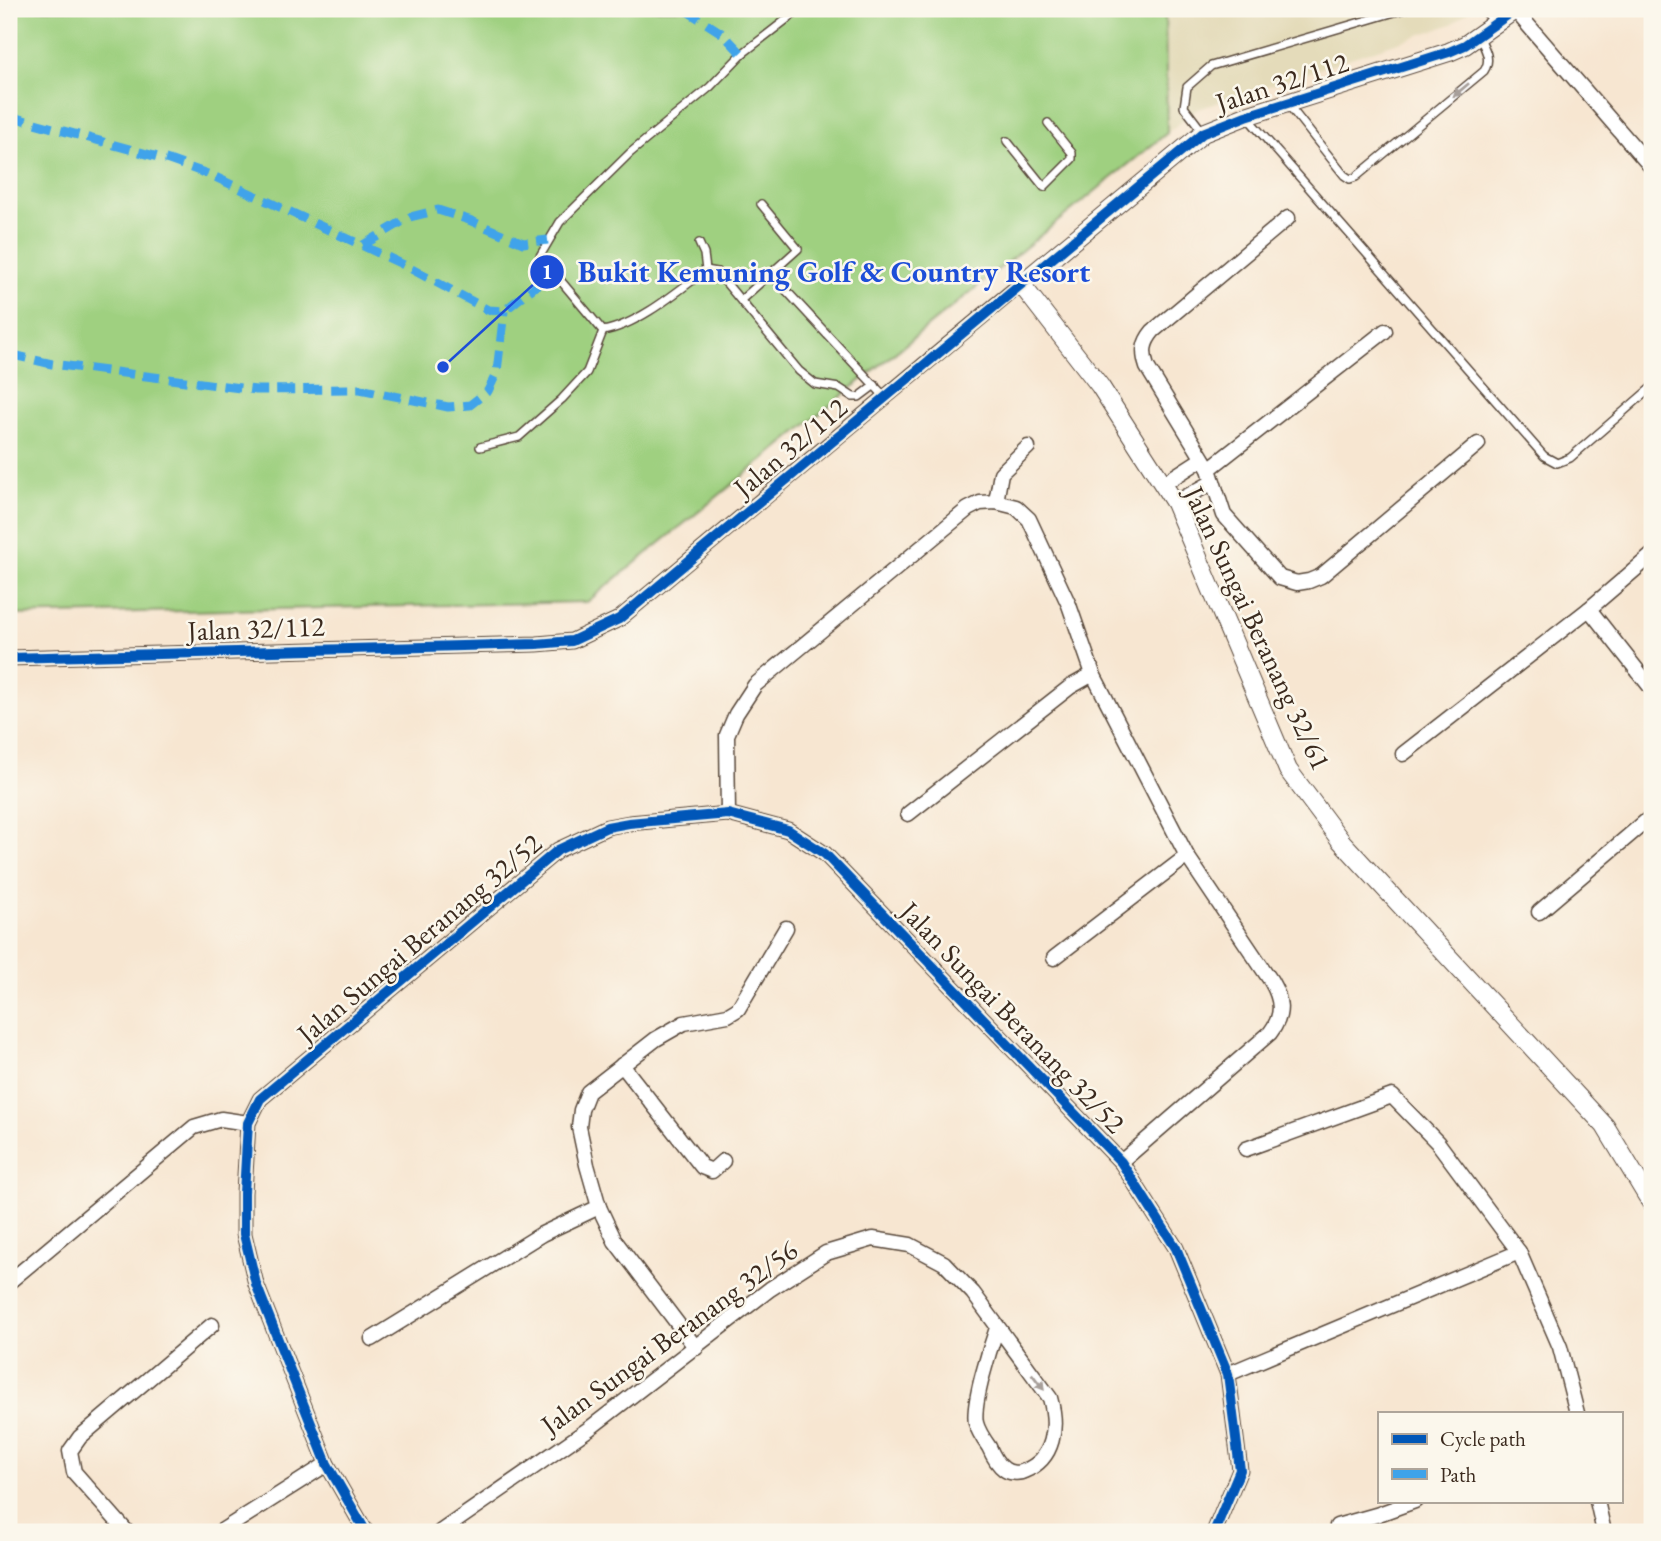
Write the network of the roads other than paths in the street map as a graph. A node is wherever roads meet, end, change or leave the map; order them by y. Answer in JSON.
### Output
{"nodes":[{"id":1,"x":800,"y":9,"type":"edge"},
{"id":2,"x":1405,"y":9,"type":"edge"},
{"id":3,"x":1483,"y":9,"type":"edge"},
{"id":4,"x":1515,"y":9,"type":"edge"},
{"id":5,"x":1496,"y":23,"type":"junction"},
{"id":6,"x":1479,"y":35,"type":"junction"},
{"id":7,"x":1287,"y":103,"type":"junction"},
{"id":8,"x":1246,"y":116,"type":"junction"},
{"id":9,"x":1048,"y":123,"type":"dead end"},
{"id":10,"x":1203,"y":133,"type":"junction"},
{"id":11,"x":1007,"y":141,"type":"dead end"},
{"id":12,"x":1652,"y":168,"type":"edge"},
{"id":13,"x":761,"y":204,"type":"dead end"},
{"id":14,"x":1288,"y":218,"type":"dead end"},
{"id":15,"x":699,"y":243,"type":"dead end"},
{"id":16,"x":706,"y":270,"type":"junction"},
{"id":17,"x":771,"y":274,"type":"junction"},
{"id":18,"x":1021,"y":284,"type":"junction"},
{"id":19,"x":741,"y":300,"type":"junction"},
{"id":20,"x":603,"y":331,"type":"junction"},
{"id":21,"x":1385,"y":331,"type":"dead end"},
{"id":22,"x":875,"y":385,"type":"junction"},
{"id":23,"x":1652,"y":387,"type":"edge"},
{"id":24,"x":886,"y":397,"type":"junction"},
{"id":25,"x":1478,"y":444,"type":"dead end"},
{"id":26,"x":480,"y":447,"type":"dead end"},
{"id":27,"x":1028,"y":447,"type":"dead end"},
{"id":28,"x":1208,"y":470,"type":"junction"},
{"id":29,"x":1163,"y":484,"type":"junction"},
{"id":30,"x":996,"y":502,"type":"junction"},
{"id":31,"x":1175,"y":503,"type":"junction"},
{"id":32,"x":1652,"y":555,"type":"edge"},
{"id":33,"x":1589,"y":609,"type":"junction"},
{"id":34,"x":9,"y":657,"type":"edge"},
{"id":35,"x":1093,"y":674,"type":"junction"},
{"id":36,"x":1652,"y":689,"type":"edge"},
{"id":37,"x":1404,"y":754,"type":"dead end"},
{"id":38,"x":728,"y":814,"type":"junction"},
{"id":39,"x":908,"y":814,"type":"dead end"},
{"id":40,"x":1652,"y":816,"type":"edge"},
{"id":41,"x":1187,"y":856,"type":"junction"},
{"id":42,"x":1539,"y":912,"type":"dead end"},
{"id":43,"x":786,"y":928,"type":"dead end"},
{"id":44,"x":1054,"y":958,"type":"dead end"},
{"id":45,"x":622,"y":1065,"type":"junction"},
{"id":46,"x":248,"y":1123,"type":"junction"},
{"id":47,"x":1246,"y":1149,"type":"dead end"},
{"id":48,"x":723,"y":1161,"type":"dead end"},
{"id":49,"x":1121,"y":1163,"type":"junction"},
{"id":50,"x":1652,"y":1204,"type":"edge"},
{"id":51,"x":599,"y":1207,"type":"junction"},
{"id":52,"x":1519,"y":1252,"type":"junction"},
{"id":53,"x":9,"y":1282,"type":"edge"},
{"id":54,"x":212,"y":1325,"type":"dead end"},
{"id":55,"x":996,"y":1328,"type":"junction"},
{"id":56,"x":372,"y":1339,"type":"dead end"},
{"id":57,"x":696,"y":1348,"type":"junction"},
{"id":58,"x":1228,"y":1374,"type":"junction"},
{"id":59,"x":1577,"y":1412,"type":"edge"},
{"id":60,"x":327,"y":1464,"type":"junction"},
{"id":61,"x":1412,"y":1502,"type":"edge"},
{"id":62,"x":1597,"y":1502,"type":"edge"},
{"id":63,"x":1337,"y":1526,"type":"dead end"},
{"id":64,"x":127,"y":1532,"type":"edge"},
{"id":65,"x":220,"y":1532,"type":"edge"},
{"id":66,"x":366,"y":1532,"type":"edge"},
{"id":67,"x":440,"y":1532,"type":"edge"},
{"id":68,"x":1214,"y":1532,"type":"edge"},
{"id":69,"x":1604,"y":1532,"type":"edge"}],
"edges":[{"from":1,"to":20,"type":"lane"},
{"from":2,"to":10,"type":"lane"},
{"from":3,"to":5,"type":"lane"},
{"from":4,"to":5,"type":"street","name":"Jalan 32/112"},
{"from":4,"to":12,"type":"street"},
{"from":5,"to":6,"type":"street","name":"Jalan 32/112"},
{"from":6,"to":7,"type":"street","name":"Jalan 32/112"},
{"from":6,"to":7,"type":"lane","one_way":true},
{"from":7,"to":8,"type":"street","name":"Jalan 32/112"},
{"from":8,"to":10,"type":"street","name":"Jalan 32/112"},
{"from":8,"to":23,"type":"lane"},
{"from":9,"to":11,"type":"lane"},
{"from":10,"to":18,"type":"street","name":"Jalan 32/112"},
{"from":13,"to":17,"type":"lane"},
{"from":14,"to":28,"type":"street"},
{"from":15,"to":16,"type":"lane"},
{"from":16,"to":19,"type":"lane"},
{"from":16,"to":20,"type":"lane"},
{"from":17,"to":19,"type":"lane"},
{"from":17,"to":22,"type":"lane"},
{"from":18,"to":24,"type":"street","name":"Jalan 32/112"},
{"from":18,"to":29,"type":"street","name":"Jalan Sungai Beranang 32/61"},
{"from":19,"to":22,"type":"lane"},
{"from":20,"to":26,"type":"lane"},
{"from":21,"to":28,"type":"street"},
{"from":22,"to":24,"type":"lane"},
{"from":24,"to":34,"type":"street","name":"Jalan 32/112"},
{"from":25,"to":28,"type":"street"},
{"from":27,"to":30,"type":"street"},
{"from":28,"to":29,"type":"street"},
{"from":28,"to":31,"type":"street"},
{"from":29,"to":31,"type":"street","name":"Jalan Sungai Beranang 32/61"},
{"from":30,"to":35,"type":"street"},
{"from":30,"to":38,"type":"street"},
{"from":31,"to":50,"type":"street","name":"Jalan Sungai Beranang 32/61"},
{"from":32,"to":33,"type":"street"},
{"from":33,"to":36,"type":"street"},
{"from":33,"to":37,"type":"street"},
{"from":35,"to":39,"type":"street"},
{"from":35,"to":41,"type":"street"},
{"from":38,"to":46,"type":"street","name":"Jalan Sungai Beranang 32/52"},
{"from":38,"to":49,"type":"street","name":"Jalan Sungai Beranang 32/52"},
{"from":40,"to":42,"type":"street"},
{"from":41,"to":44,"type":"street"},
{"from":41,"to":49,"type":"street"},
{"from":43,"to":45,"type":"street"},
{"from":45,"to":48,"type":"street"},
{"from":45,"to":51,"type":"street"},
{"from":46,"to":53,"type":"street"},
{"from":46,"to":60,"type":"street","name":"Jalan Sungai Beranang 32/52"},
{"from":47,"to":52,"type":"street"},
{"from":49,"to":58,"type":"street","name":"Jalan Sungai Beranang 32/52"},
{"from":51,"to":56,"type":"street"},
{"from":51,"to":57,"type":"street"},
{"from":52,"to":58,"type":"street"},
{"from":52,"to":59,"type":"street"},
{"from":54,"to":64,"type":"street"},
{"from":55,"to":55,"type":"street","name":"Jalan Sungai Beranang 32/56","one_way":true},
{"from":55,"to":57,"type":"street","name":"Jalan Sungai Beranang 32/56"},
{"from":57,"to":67,"type":"street","name":"Jalan Sungai Beranang 32/56"},
{"from":58,"to":68,"type":"street","name":"Jalan Sungai Beranang 32/52"},
{"from":60,"to":65,"type":"street"},
{"from":60,"to":66,"type":"street","name":"Jalan Sungai Beranang 32/52"},
{"from":61,"to":63,"type":"street"},
{"from":62,"to":69,"type":"street"}]}
